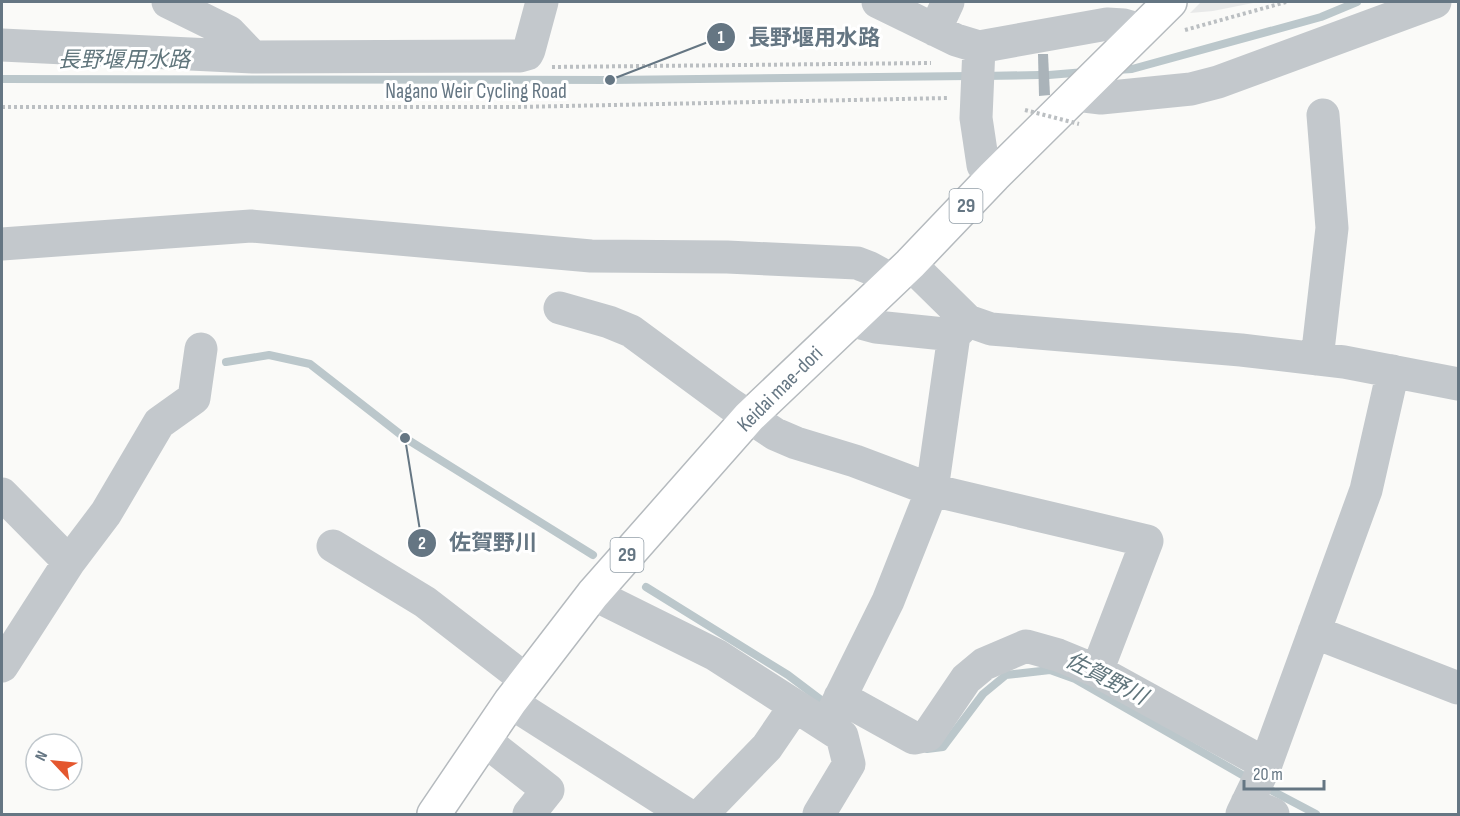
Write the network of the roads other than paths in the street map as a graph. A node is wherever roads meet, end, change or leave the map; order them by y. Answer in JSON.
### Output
{"nodes":[{"id":1,"x":169,"y":2,"type":"edge"},
{"id":2,"x":542,"y":2,"type":"edge"},
{"id":3,"x":878,"y":2,"type":"edge"},
{"id":4,"x":1435,"y":2,"type":"edge"},
{"id":5,"x":941,"y":16,"type":"edge"},
{"id":6,"x":1176,"y":16,"type":"edge"},
{"id":7,"x":1128,"y":27,"type":"edge"},
{"id":8,"x":2,"y":45,"type":"edge"},
{"id":9,"x":253,"y":57,"type":"junction"},
{"id":10,"x":970,"y":74,"type":"junction"},
{"id":11,"x":1079,"y":103,"type":"junction"},
{"id":12,"x":1323,"y":115,"type":"dead end"},
{"id":13,"x":994,"y":176,"type":"junction"},
{"id":14,"x":2,"y":244,"type":"edge"},
{"id":15,"x":901,"y":272,"type":"junction"},
{"id":16,"x":560,"y":308,"type":"dead end"},
{"id":17,"x":850,"y":320,"type":"junction"},
{"id":18,"x":961,"y":328,"type":"junction"},
{"id":19,"x":201,"y":349,"type":"dead end"},
{"id":20,"x":1317,"y":359,"type":"junction"},
{"id":21,"x":1393,"y":371,"type":"junction"},
{"id":22,"x":1458,"y":384,"type":"edge"},
{"id":23,"x":749,"y":417,"type":"junction"},
{"id":24,"x":932,"y":490,"type":"junction"},
{"id":25,"x":2,"y":494,"type":"edge"},
{"id":26,"x":333,"y":546,"type":"dead end"},
{"id":27,"x":69,"y":562,"type":"junction"},
{"id":28,"x":593,"y":594,"type":"junction"},
{"id":29,"x":1314,"y":632,"type":"junction"},
{"id":30,"x":2,"y":666,"type":"edge"},
{"id":31,"x":1097,"y":670,"type":"junction"},
{"id":32,"x":1458,"y":688,"type":"edge"},
{"id":33,"x":518,"y":691,"type":"junction"},
{"id":34,"x":795,"y":706,"type":"junction"},
{"id":35,"x":833,"y":712,"type":"junction"},
{"id":36,"x":484,"y":740,"type":"junction"},
{"id":37,"x":1257,"y":794,"type":"edge"},
{"id":38,"x":434,"y":814,"type":"edge"},
{"id":39,"x":529,"y":814,"type":"edge"},
{"id":40,"x":686,"y":814,"type":"edge"},
{"id":41,"x":702,"y":814,"type":"edge"},
{"id":42,"x":819,"y":814,"type":"edge"}],
"edges":[{"from":1,"to":9,"type":"street"},
{"from":2,"to":9,"type":"street"},
{"from":3,"to":5,"type":"street"},
{"from":4,"to":11,"type":"street"},
{"from":5,"to":10,"type":"street"},
{"from":6,"to":7,"type":"main road","name":"Keidai mae-dori","number":"29"},
{"from":7,"to":10,"type":"street"},
{"from":7,"to":11,"type":"main road","name":"Keidai mae-dori","number":"29"},
{"from":8,"to":9,"type":"street"},
{"from":10,"to":13,"type":"street"},
{"from":11,"to":13,"type":"main road","name":"Keidai mae-dori","number":"29"},
{"from":12,"to":20,"type":"street"},
{"from":13,"to":15,"type":"main road","name":"Keidai mae-dori","number":"29"},
{"from":14,"to":15,"type":"street"},
{"from":15,"to":17,"type":"main road","name":"Keidai mae-dori","number":"29"},
{"from":15,"to":18,"type":"street"},
{"from":16,"to":23,"type":"street"},
{"from":17,"to":18,"type":"street"},
{"from":17,"to":23,"type":"main road","name":"Keidai mae-dori","number":"29"},
{"from":18,"to":20,"type":"street"},
{"from":18,"to":24,"type":"street"},
{"from":19,"to":27,"type":"street"},
{"from":20,"to":21,"type":"street"},
{"from":21,"to":22,"type":"street"},
{"from":21,"to":29,"type":"street"},
{"from":23,"to":24,"type":"street"},
{"from":23,"to":28,"type":"main road","name":"Keidai mae-dori","number":"29"},
{"from":24,"to":31,"type":"street"},
{"from":24,"to":35,"type":"street"},
{"from":25,"to":27,"type":"street"},
{"from":26,"to":33,"type":"street"},
{"from":27,"to":30,"type":"street"},
{"from":28,"to":33,"type":"main road","name":"Keidai mae-dori","number":"29"},
{"from":28,"to":34,"type":"street"},
{"from":29,"to":32,"type":"street"},
{"from":29,"to":37,"type":"street"},
{"from":31,"to":35,"type":"street"},
{"from":31,"to":37,"type":"street"},
{"from":33,"to":36,"type":"main road","name":"Keidai mae-dori","number":"29"},
{"from":33,"to":40,"type":"street"},
{"from":34,"to":35,"type":"street"},
{"from":34,"to":41,"type":"street"},
{"from":35,"to":42,"type":"street"},
{"from":36,"to":38,"type":"main road","name":"Keidai mae-dori","number":"29"},
{"from":36,"to":39,"type":"street"}]}
